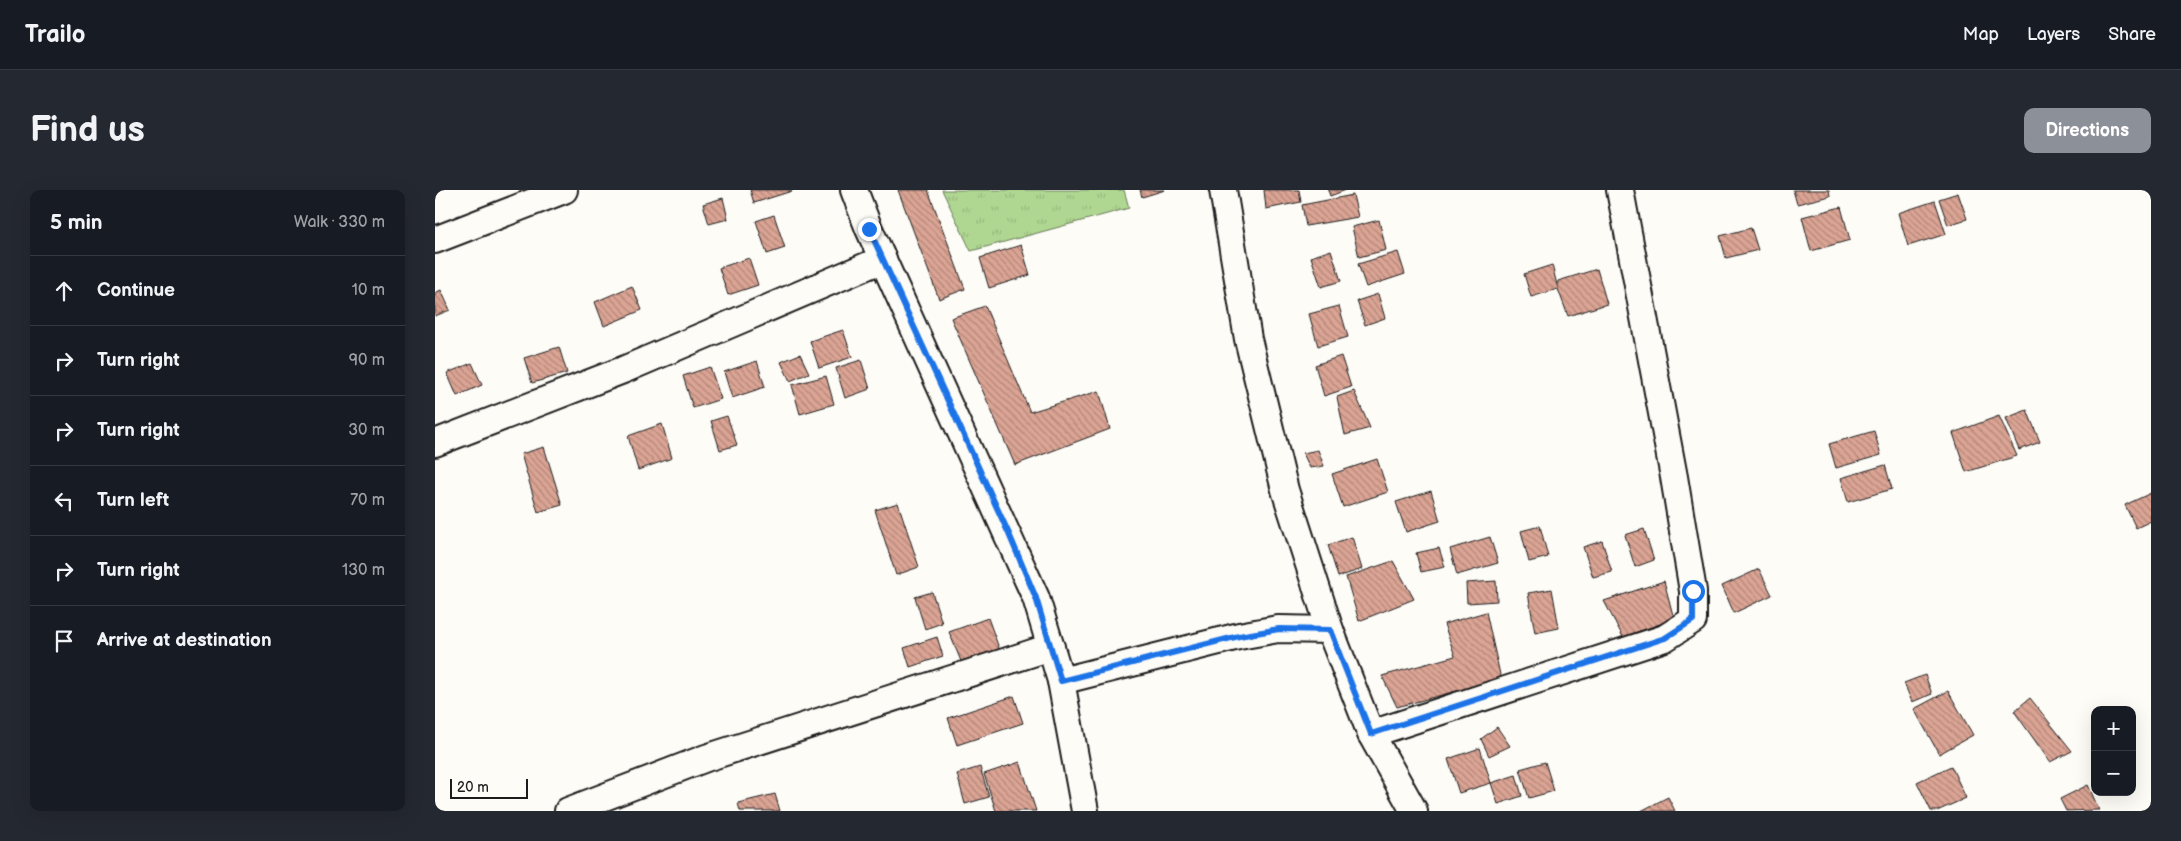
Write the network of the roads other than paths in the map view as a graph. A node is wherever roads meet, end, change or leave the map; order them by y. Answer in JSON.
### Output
{"nodes":[{"id":1,"x":564,"y":190,"type":"edge"},
{"id":2,"x":854,"y":190,"type":"edge"},
{"id":3,"x":1223,"y":190,"type":"edge"},
{"id":4,"x":1620,"y":190,"type":"edge"},
{"id":5,"x":435,"y":240,"type":"edge"},
{"id":6,"x":883,"y":258,"type":"junction"},
{"id":7,"x":435,"y":443,"type":"edge"},
{"id":8,"x":1330,"y":630,"type":"junction"},
{"id":9,"x":1051,"y":647,"type":"junction"},
{"id":10,"x":1061,"y":681,"type":"junction"},
{"id":11,"x":1371,"y":734,"type":"junction"},
{"id":12,"x":568,"y":811,"type":"edge"},
{"id":13,"x":1085,"y":811,"type":"edge"},
{"id":14,"x":1414,"y":811,"type":"edge"}],
"edges":[{"from":1,"to":5,"type":"street"},
{"from":2,"to":6,"type":"street"},
{"from":3,"to":8,"type":"street"},
{"from":4,"to":11,"type":"street"},
{"from":6,"to":7,"type":"street"},
{"from":6,"to":9,"type":"street"},
{"from":8,"to":10,"type":"street"},
{"from":8,"to":11,"type":"street"},
{"from":9,"to":10,"type":"street"},
{"from":9,"to":12,"type":"street"},
{"from":10,"to":13,"type":"street"},
{"from":11,"to":14,"type":"street"}]}
